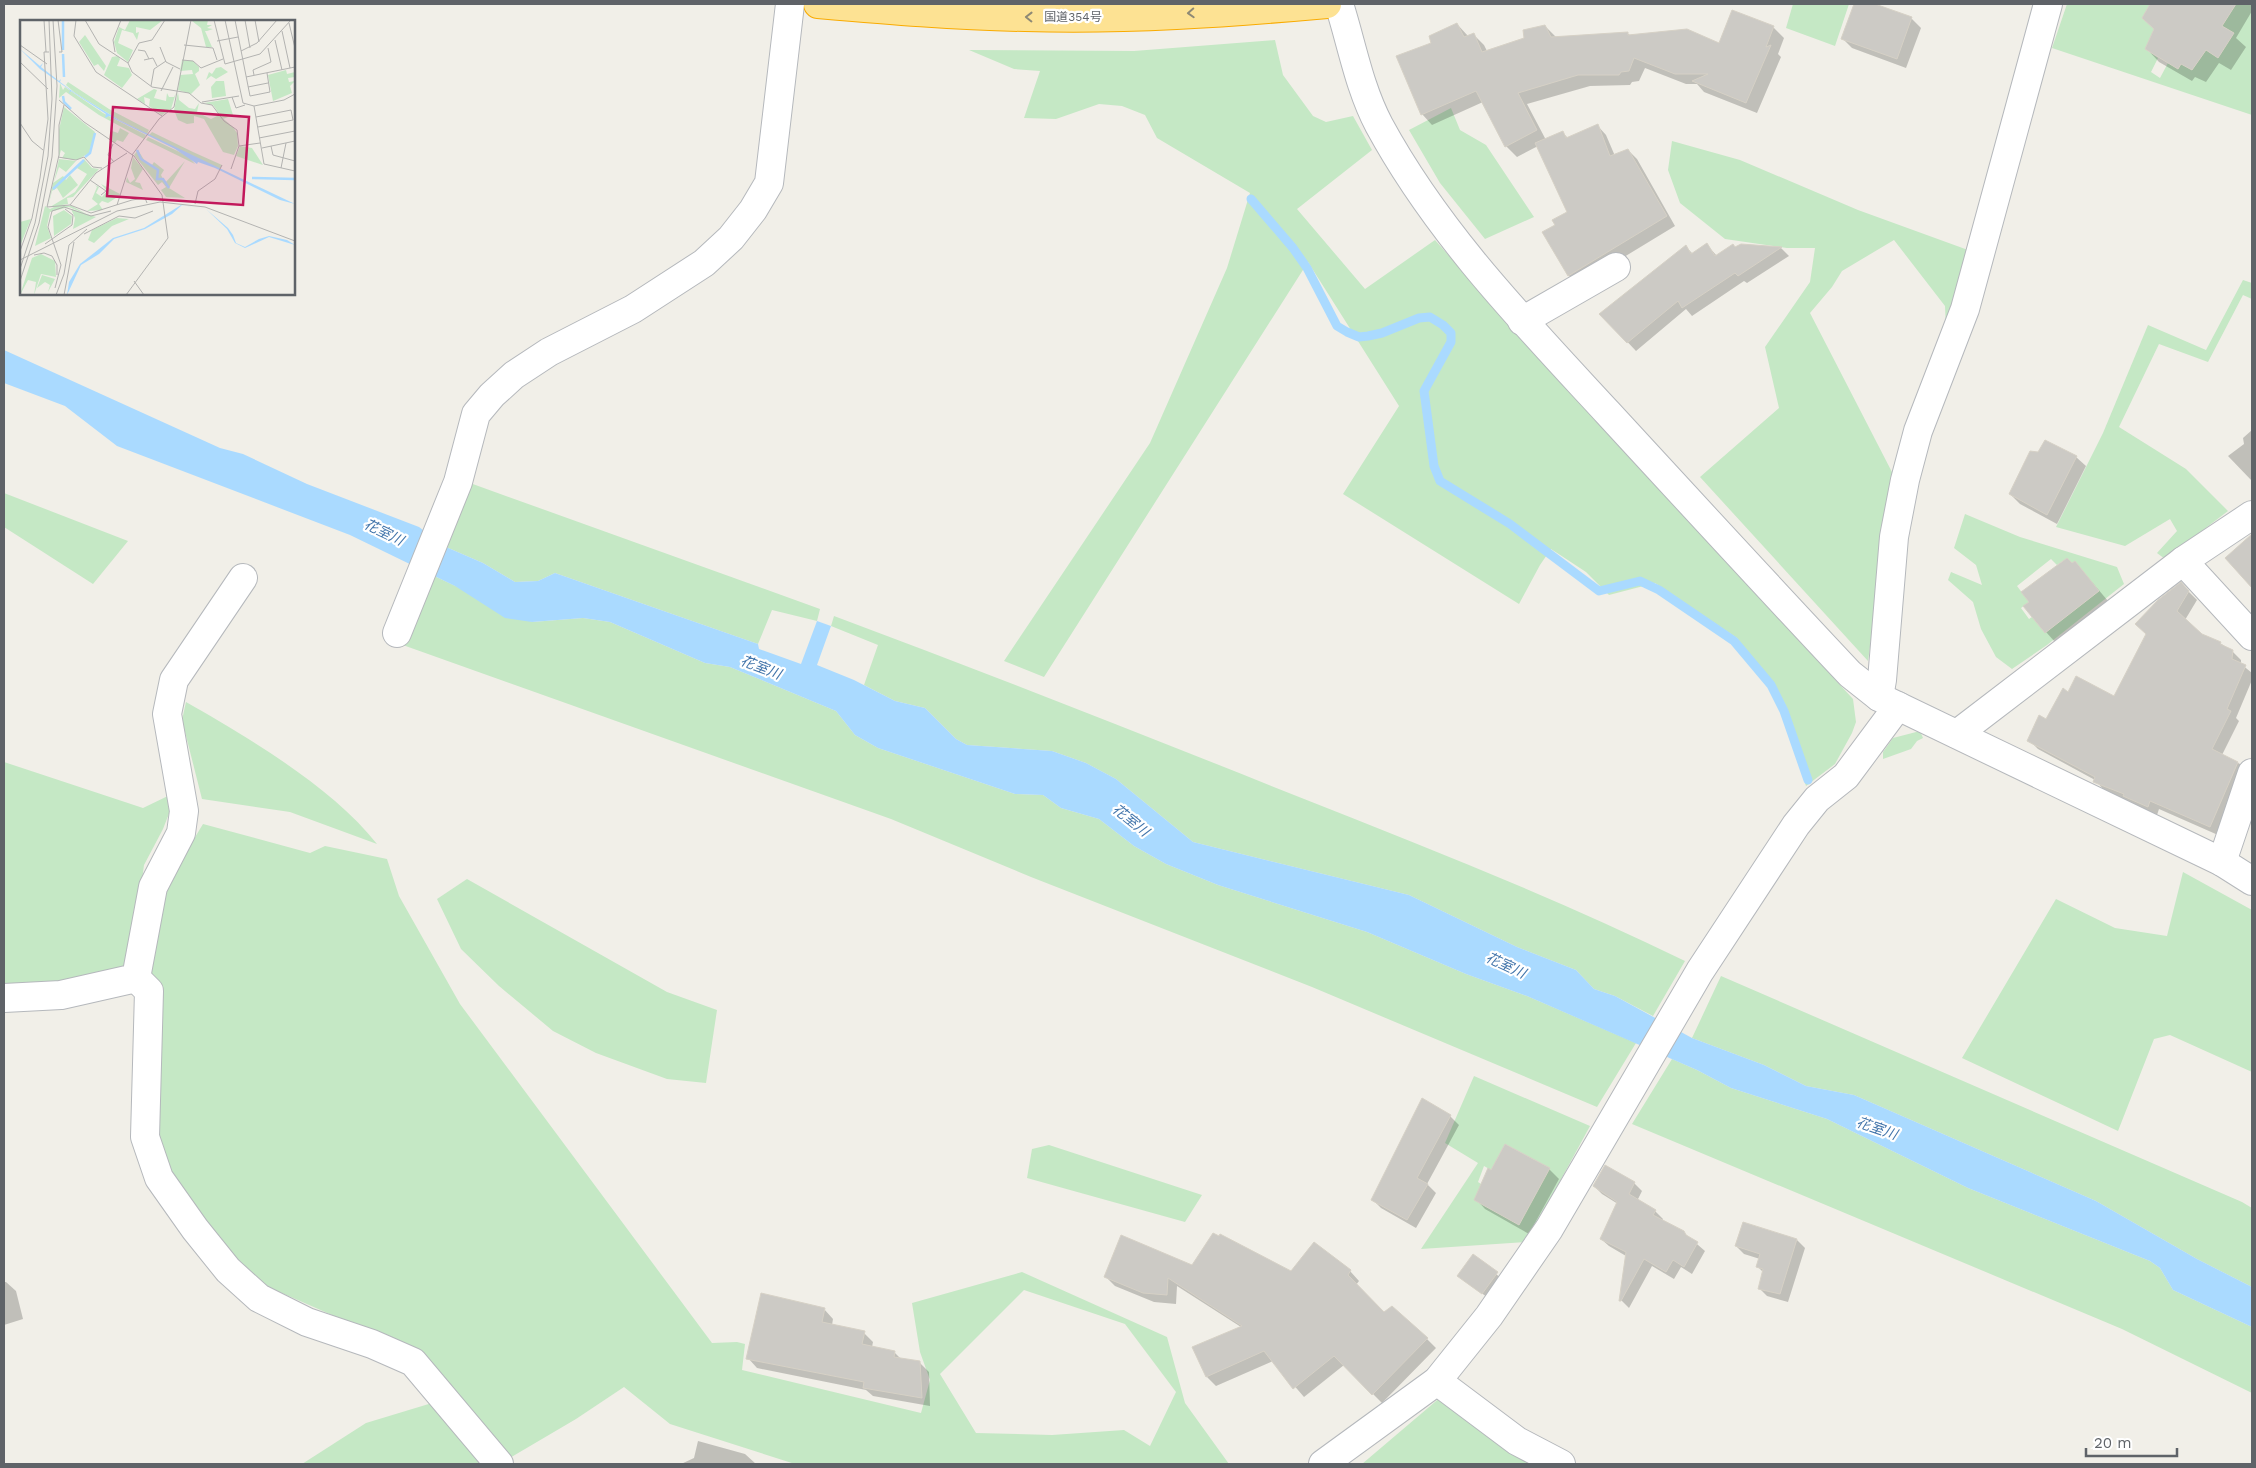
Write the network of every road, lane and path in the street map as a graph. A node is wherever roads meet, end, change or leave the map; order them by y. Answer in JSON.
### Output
{"nodes":[{"id":1,"x":790,"y":4,"type":"edge"},
{"id":2,"x":818,"y":4,"type":"edge"},
{"id":3,"x":1327,"y":4,"type":"edge"},
{"id":4,"x":1339,"y":4,"type":"edge"},
{"id":5,"x":2048,"y":4,"type":"edge"},
{"id":6,"x":1616,"y":268,"type":"dead end"},
{"id":7,"x":1522,"y":321,"type":"junction"},
{"id":8,"x":2252,"y":515,"type":"edge"},
{"id":9,"x":2183,"y":560,"type":"junction"},
{"id":10,"x":243,"y":578,"type":"dead end"},
{"id":11,"x":397,"y":633,"type":"dead end"},
{"id":12,"x":2252,"y":636,"type":"edge"},
{"id":13,"x":1888,"y":702,"type":"junction"},
{"id":14,"x":1957,"y":734,"type":"junction"},
{"id":15,"x":2252,"y":773,"type":"edge"},
{"id":16,"x":2222,"y":862,"type":"junction"},
{"id":17,"x":2252,"y":881,"type":"edge"},
{"id":18,"x":136,"y":978,"type":"junction"},
{"id":19,"x":4,"y":998,"type":"edge"},
{"id":20,"x":1437,"y":1382,"type":"junction"},
{"id":21,"x":499,"y":1464,"type":"edge"},
{"id":22,"x":1323,"y":1464,"type":"edge"},
{"id":23,"x":1562,"y":1464,"type":"edge"}],
"edges":[{"from":1,"to":11,"type":"street"},
{"from":3,"to":2,"type":"highway","name":"国道354号","one_way":true},
{"from":4,"to":7,"type":"street"},
{"from":5,"to":13,"type":"street"},
{"from":6,"to":7,"type":"street"},
{"from":7,"to":13,"type":"street"},
{"from":8,"to":9,"type":"street"},
{"from":9,"to":12,"type":"street"},
{"from":9,"to":14,"type":"street"},
{"from":10,"to":18,"type":"street"},
{"from":13,"to":14,"type":"street"},
{"from":13,"to":20,"type":"street"},
{"from":14,"to":16,"type":"street"},
{"from":15,"to":16,"type":"street"},
{"from":16,"to":17,"type":"street"},
{"from":18,"to":19,"type":"street"},
{"from":18,"to":21,"type":"street"},
{"from":20,"to":22,"type":"street"},
{"from":20,"to":23,"type":"street"}]}
